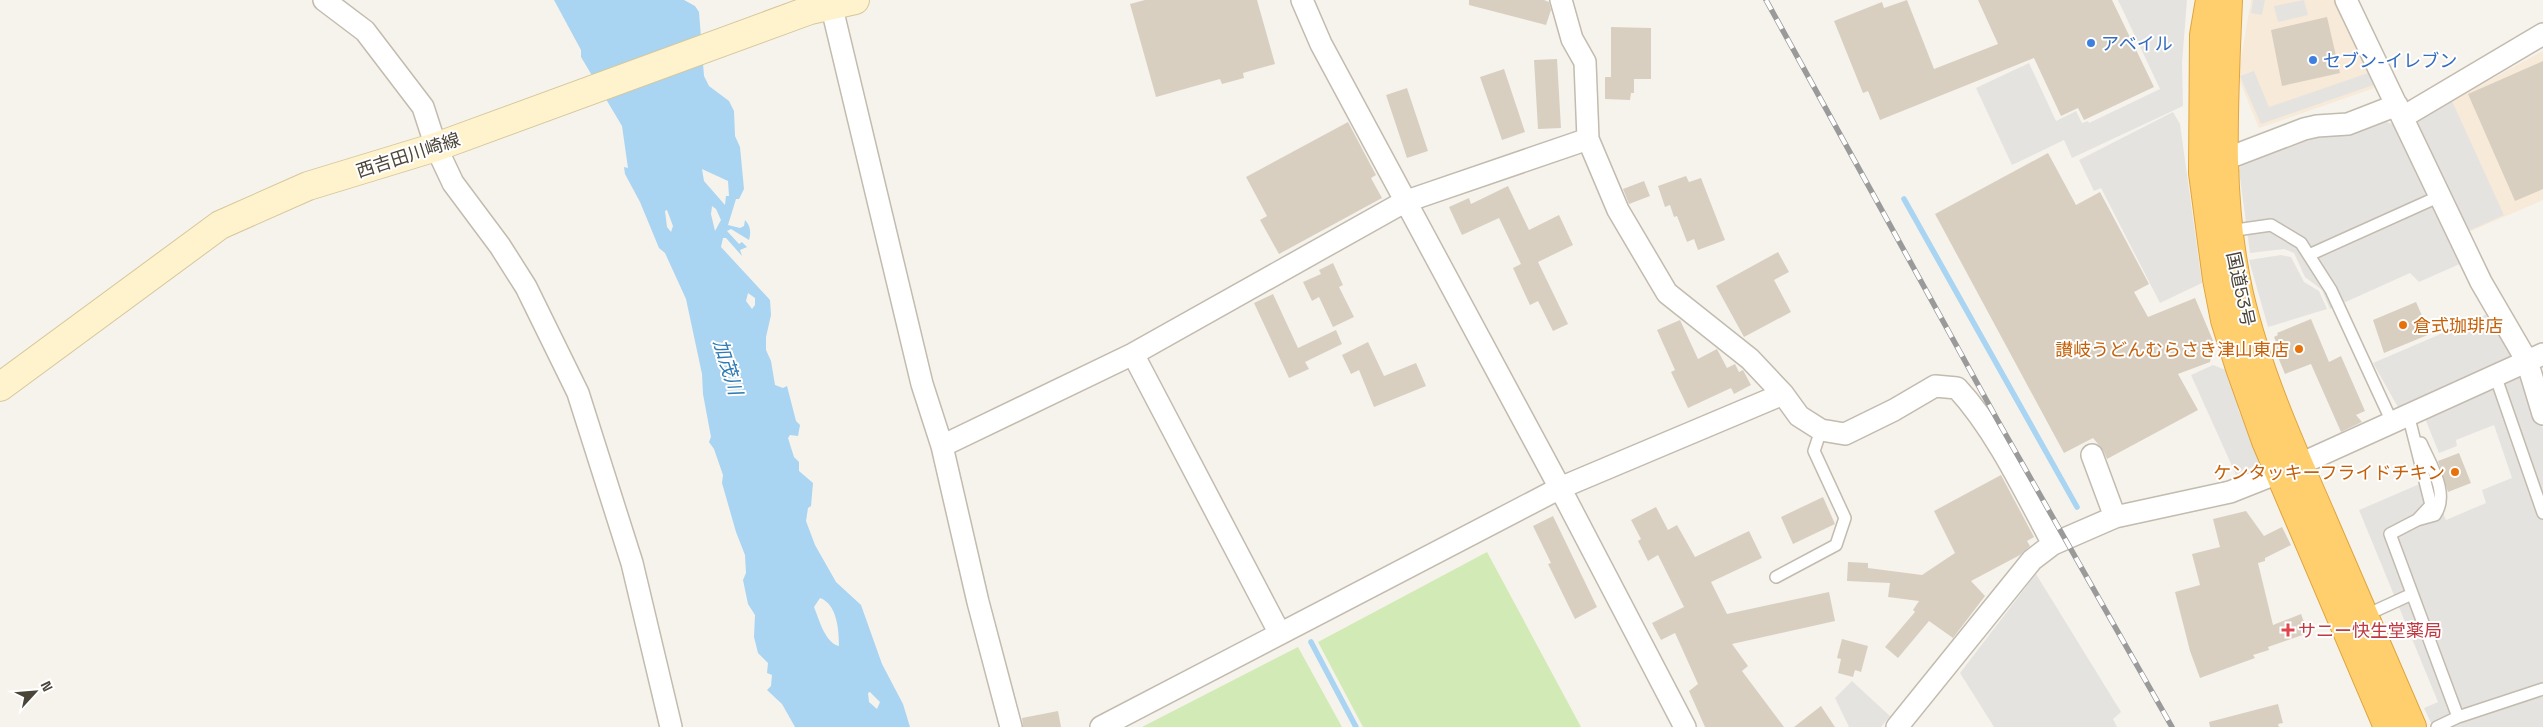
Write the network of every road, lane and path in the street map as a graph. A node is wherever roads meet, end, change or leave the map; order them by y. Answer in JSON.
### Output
{"nodes":[{"id":1,"x":324,"y":0,"type":"edge"},
{"id":2,"x":1302,"y":0,"type":"edge"},
{"id":3,"x":1561,"y":0,"type":"edge"},
{"id":4,"x":2210,"y":0,"type":"edge"},
{"id":5,"x":2228,"y":0,"type":"edge"},
{"id":6,"x":2346,"y":0,"type":"edge"},
{"id":7,"x":832,"y":5,"type":"edge"},
{"id":8,"x":2543,"y":34,"type":"edge"},
{"id":9,"x":2400,"y":111,"type":"junction"},
{"id":10,"x":1588,"y":139,"type":"junction"},
{"id":11,"x":436,"y":147,"type":"junction"},
{"id":12,"x":2213,"y":162,"type":"junction"},
{"id":13,"x":2440,"y":196,"type":"junction"},
{"id":14,"x":1404,"y":202,"type":"junction"},
{"id":15,"x":2220,"y":232,"type":"junction"},
{"id":16,"x":2308,"y":255,"type":"junction"},
{"id":17,"x":1133,"y":354,"type":"junction"},
{"id":18,"x":2535,"y":358,"type":"edge"},
{"id":19,"x":2495,"y":375,"type":"junction"},
{"id":20,"x":2,"y":384,"type":"edge"},
{"id":21,"x":1783,"y":394,"type":"junction"},
{"id":22,"x":2543,"y":414,"type":"edge"},
{"id":23,"x":2400,"y":418,"type":"junction"},
{"id":24,"x":1820,"y":430,"type":"junction"},
{"id":25,"x":942,"y":446,"type":"junction"},
{"id":26,"x":2092,"y":456,"type":"dead end"},
{"id":27,"x":2289,"y":468,"type":"junction"},
{"id":28,"x":1560,"y":488,"type":"junction"},
{"id":29,"x":2543,"y":513,"type":"edge"},
{"id":30,"x":2115,"y":517,"type":"junction"},
{"id":31,"x":2053,"y":544,"type":"junction"},
{"id":32,"x":1776,"y":577,"type":"dead end"},
{"id":33,"x":2412,"y":594,"type":"junction"},
{"id":34,"x":2354,"y":620,"type":"junction"},
{"id":35,"x":1279,"y":632,"type":"junction"},
{"id":36,"x":2543,"y":689,"type":"edge"},
{"id":37,"x":2458,"y":717,"type":"junction"},
{"id":38,"x":671,"y":727,"type":"edge"},
{"id":39,"x":1012,"y":727,"type":"edge"},
{"id":40,"x":1101,"y":727,"type":"edge"},
{"id":41,"x":1685,"y":727,"type":"edge"},
{"id":42,"x":1897,"y":727,"type":"edge"},
{"id":43,"x":2388,"y":727,"type":"edge"},
{"id":44,"x":2412,"y":727,"type":"edge"},
{"id":45,"x":2438,"y":727,"type":"edge"}],
"edges":[{"from":1,"to":11,"type":"street"},
{"from":2,"to":14,"type":"street"},
{"from":3,"to":10,"type":"street"},
{"from":4,"to":12,"type":"highway","name":"国道53号"},
{"from":5,"to":12,"type":"highway","name":"国道53号"},
{"from":6,"to":9,"type":"street"},
{"from":7,"to":11,"type":"main road","name":"西吉田川崎線"},
{"from":7,"to":25,"type":"street"},
{"from":8,"to":9,"type":"street"},
{"from":9,"to":12,"type":"street"},
{"from":9,"to":13,"type":"street"},
{"from":10,"to":14,"type":"street"},
{"from":10,"to":21,"type":"street"},
{"from":11,"to":20,"type":"main road","name":"西吉田川崎線"},
{"from":11,"to":38,"type":"street"},
{"from":12,"to":15,"type":"highway","name":"国道53号"},
{"from":13,"to":16,"type":"lane"},
{"from":13,"to":18,"type":"street"},
{"from":14,"to":17,"type":"street"},
{"from":14,"to":28,"type":"street"},
{"from":15,"to":16,"type":"lane"},
{"from":15,"to":27,"type":"highway","name":"国道53号"},
{"from":16,"to":23,"type":"lane"},
{"from":17,"to":25,"type":"street"},
{"from":17,"to":35,"type":"street"},
{"from":18,"to":19,"type":"street"},
{"from":18,"to":22,"type":"street"},
{"from":19,"to":23,"type":"street"},
{"from":19,"to":29,"type":"lane"},
{"from":21,"to":24,"type":"street"},
{"from":21,"to":28,"type":"street"},
{"from":23,"to":27,"type":"street"},
{"from":23,"to":33,"type":"lane"},
{"from":24,"to":31,"type":"street"},
{"from":24,"to":32,"type":"lane"},
{"from":25,"to":39,"type":"street"},
{"from":26,"to":30,"type":"street"},
{"from":27,"to":30,"type":"street"},
{"from":27,"to":34,"type":"highway","name":"国道53号"},
{"from":28,"to":35,"type":"street"},
{"from":28,"to":41,"type":"street"},
{"from":30,"to":31,"type":"street"},
{"from":31,"to":42,"type":"street"},
{"from":33,"to":34,"type":"lane"},
{"from":33,"to":37,"type":"lane"},
{"from":34,"to":43,"type":"highway","name":"国道53号"},
{"from":34,"to":44,"type":"highway","name":"国道53号"},
{"from":35,"to":40,"type":"street"},
{"from":36,"to":37,"type":"lane"},
{"from":37,"to":45,"type":"lane"}]}
